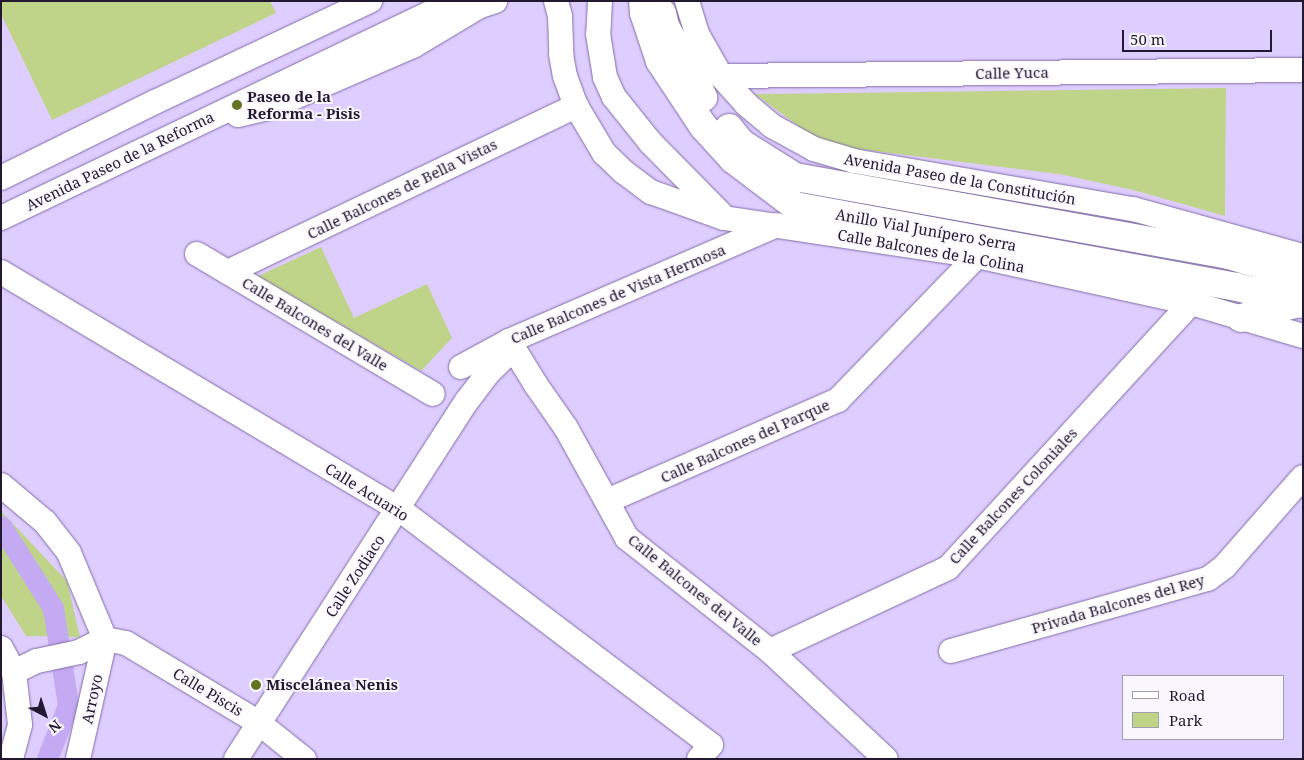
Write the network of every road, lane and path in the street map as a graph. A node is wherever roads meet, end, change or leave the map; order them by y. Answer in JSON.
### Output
{"nodes":[{"id":1,"x":370,"y":1,"type":"edge"},
{"id":2,"x":455,"y":1,"type":"edge"},
{"id":3,"x":494,"y":1,"type":"edge"},
{"id":4,"x":556,"y":1,"type":"edge"},
{"id":5,"x":600,"y":1,"type":"edge"},
{"id":6,"x":687,"y":1,"type":"edge"},
{"id":7,"x":653,"y":10,"type":"edge"},
{"id":8,"x":1303,"y":70,"type":"edge"},
{"id":9,"x":720,"y":76,"type":"junction"},
{"id":10,"x":155,"y":102,"type":"junction"},
{"id":11,"x":576,"y":106,"type":"junction"},
{"id":12,"x":128,"y":115,"type":"junction"},
{"id":13,"x":197,"y":124,"type":"junction"},
{"id":14,"x":172,"y":134,"type":"junction"},
{"id":15,"x":1,"y":178,"type":"edge"},
{"id":16,"x":6,"y":207,"type":"edge"},
{"id":17,"x":724,"y":218,"type":"junction"},
{"id":18,"x":777,"y":225,"type":"junction"},
{"id":19,"x":1,"y":235,"type":"edge"},
{"id":20,"x":197,"y":254,"type":"dead end"},
{"id":21,"x":977,"y":256,"type":"junction"},
{"id":22,"x":1303,"y":256,"type":"edge"},
{"id":23,"x":1,"y":272,"type":"edge"},
{"id":24,"x":228,"y":272,"type":"junction"},
{"id":25,"x":1302,"y":297,"type":"edge"},
{"id":26,"x":1191,"y":303,"type":"junction"},
{"id":27,"x":1241,"y":318,"type":"junction"},
{"id":28,"x":1303,"y":336,"type":"edge"},
{"id":29,"x":511,"y":345,"type":"junction"},
{"id":30,"x":461,"y":367,"type":"dead end"},
{"id":31,"x":433,"y":394,"type":"dead end"},
{"id":32,"x":1303,"y":477,"type":"edge"},
{"id":33,"x":1,"y":485,"type":"edge"},
{"id":34,"x":607,"y":501,"type":"junction"},
{"id":35,"x":399,"y":509,"type":"junction"},
{"id":36,"x":105,"y":639,"type":"junction"},
{"id":37,"x":1,"y":648,"type":"edge"},
{"id":38,"x":770,"y":651,"type":"junction"},
{"id":39,"x":951,"y":651,"type":"dead end"},
{"id":40,"x":14,"y":672,"type":"junction"},
{"id":41,"x":259,"y":723,"type":"junction"},
{"id":42,"x":705,"y":752,"type":"edge"},
{"id":43,"x":11,"y":759,"type":"edge"},
{"id":44,"x":78,"y":759,"type":"edge"},
{"id":45,"x":236,"y":759,"type":"edge"},
{"id":46,"x":304,"y":759,"type":"edge"},
{"id":47,"x":886,"y":759,"type":"edge"}],
"edges":[{"from":1,"to":10,"type":"street"},
{"from":2,"to":13,"type":"street","name":"Avenida Paseo de la Reforma"},
{"from":3,"to":13,"type":"street"},
{"from":4,"to":11,"type":"street","name":"Calle Balcones de la Colina"},
{"from":5,"to":17,"type":"street"},
{"from":6,"to":9,"type":"street","name":"Avenida Paseo de la Constitución"},
{"from":7,"to":25,"type":"highway","name":"Anillo Vial Junípero Serra"},
{"from":7,"to":25,"type":"highway","name":"Anillo Vial Junípero Serra"},
{"from":8,"to":9,"type":"street","name":"Calle Yuca"},
{"from":9,"to":22,"type":"street","name":"Avenida Paseo de la Constitución"},
{"from":10,"to":12,"type":"street"},
{"from":10,"to":14,"type":"street"},
{"from":11,"to":17,"type":"street","name":"Calle Balcones de la Colina"},
{"from":11,"to":24,"type":"street","name":"Calle Balcones de Bella Vistas"},
{"from":12,"to":15,"type":"street"},
{"from":12,"to":16,"type":"street"},
{"from":13,"to":14,"type":"street","name":"Avenida Paseo de la Reforma"},
{"from":14,"to":16,"type":"street","name":"Avenida Paseo de la Reforma"},
{"from":16,"to":19,"type":"street"},
{"from":17,"to":18,"type":"street","name":"Calle Balcones de la Colina"},
{"from":18,"to":21,"type":"street","name":"Calle Balcones de la Colina"},
{"from":18,"to":29,"type":"street","name":"Calle Balcones de Vista Hermosa"},
{"from":20,"to":24,"type":"street","name":"Calle Balcones del Valle"},
{"from":21,"to":26,"type":"street","name":"Calle Balcones de la Colina"},
{"from":21,"to":34,"type":"street","name":"Calle Balcones del Parque"},
{"from":23,"to":35,"type":"street","name":"Calle Acuario"},
{"from":24,"to":31,"type":"street","name":"Calle Balcones del Valle"},
{"from":25,"to":27,"type":"highway"},
{"from":26,"to":27,"type":"street","name":"Calle Balcones de la Colina"},
{"from":26,"to":38,"type":"street","name":"Calle Balcones Coloniales"},
{"from":27,"to":28,"type":"street","name":"Calle Balcones de la Colina"},
{"from":29,"to":30,"type":"street","name":"Calle Balcones de Vista Hermosa"},
{"from":29,"to":34,"type":"street","name":"Calle Balcones del Valle"},
{"from":29,"to":35,"type":"street","name":"Calle Zodiaco"},
{"from":32,"to":39,"type":"street","name":"Privada Balcones del Rey"},
{"from":33,"to":36,"type":"street"},
{"from":34,"to":38,"type":"street","name":"Calle Balcones del Valle"},
{"from":35,"to":41,"type":"street","name":"Calle Zodiaco"},
{"from":35,"to":42,"type":"street","name":"Calle Acuario"},
{"from":36,"to":40,"type":"street"},
{"from":36,"to":41,"type":"street","name":"Calle Piscis"},
{"from":36,"to":44,"type":"street","name":"Arroyo"},
{"from":37,"to":40,"type":"street"},
{"from":38,"to":47,"type":"street","name":"Calle Balcones del Valle"},
{"from":40,"to":43,"type":"street"},
{"from":41,"to":45,"type":"street","name":"Calle Zodiaco"},
{"from":41,"to":46,"type":"street","name":"Calle Piscis"}]}
